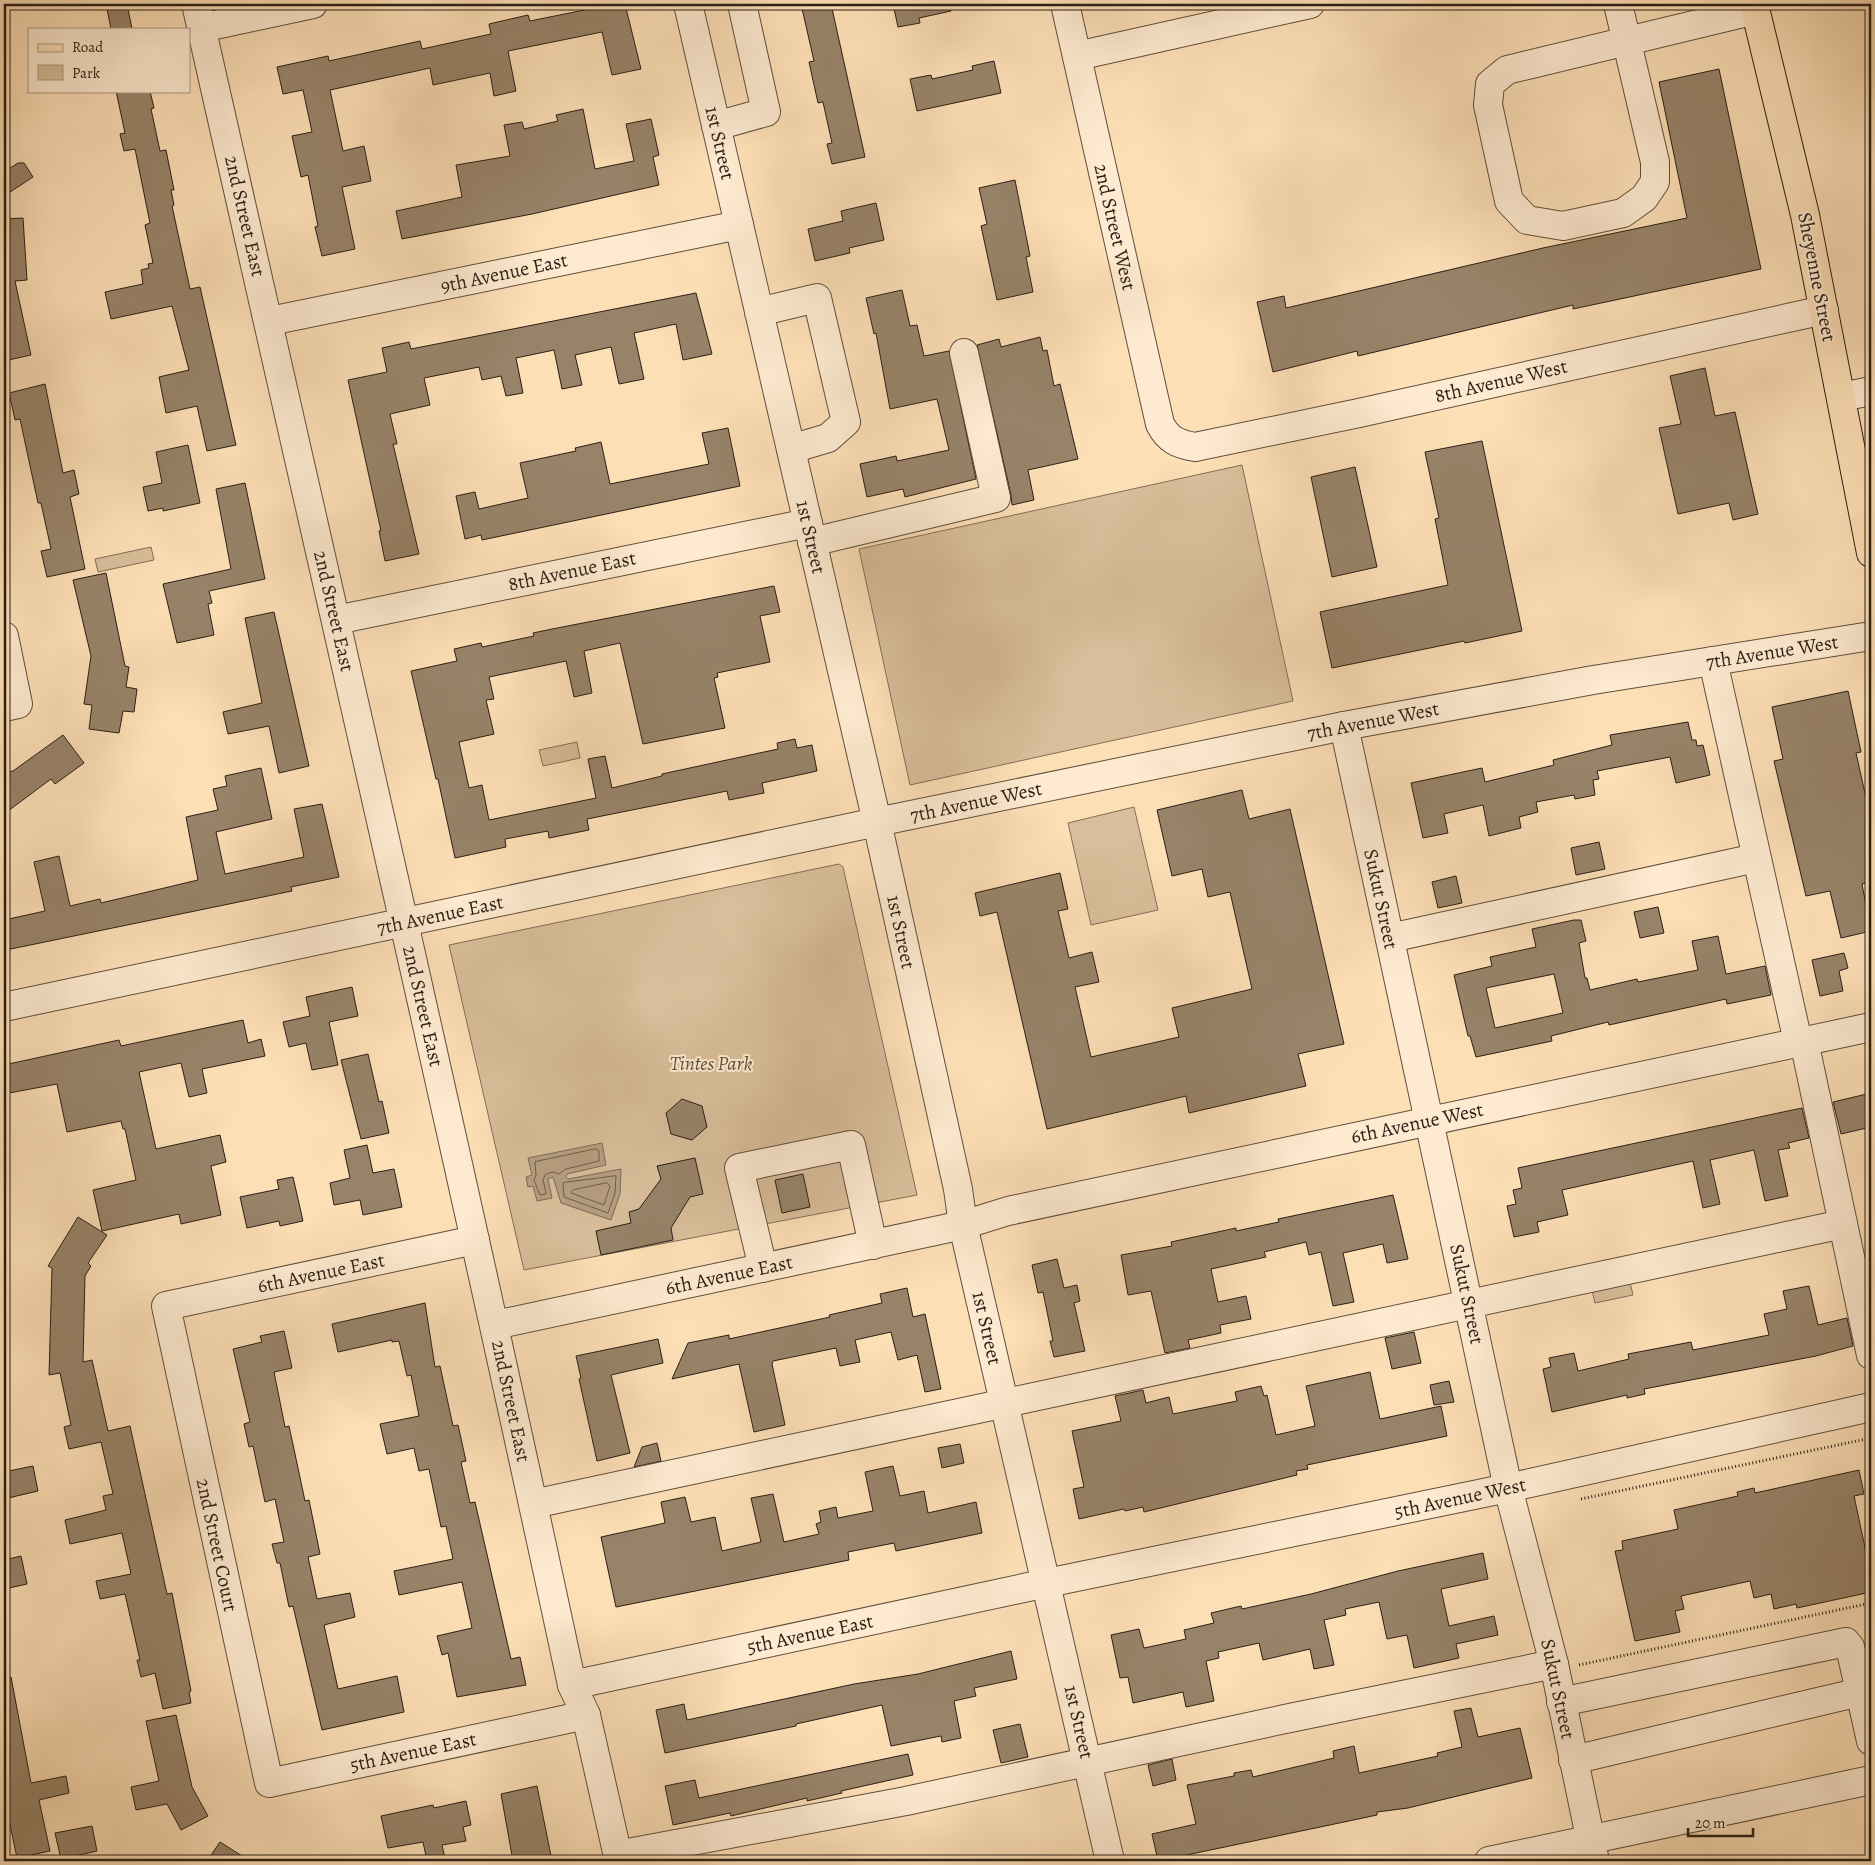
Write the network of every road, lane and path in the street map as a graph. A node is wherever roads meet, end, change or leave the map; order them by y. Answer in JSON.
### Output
{"nodes":[{"id":1,"x":313,"y":4,"type":"edge"},
{"id":2,"x":688,"y":4,"type":"edge"},
{"id":3,"x":742,"y":4,"type":"edge"},
{"id":4,"x":1065,"y":4,"type":"edge"},
{"id":5,"x":1310,"y":4,"type":"edge"},
{"id":6,"x":1618,"y":4,"type":"edge"},
{"id":7,"x":1755,"y":7,"type":"edge"},
{"id":8,"x":199,"y":16,"type":"edge"},
{"id":9,"x":1626,"y":42,"type":"junction"},
{"id":10,"x":1076,"y":56,"type":"junction"},
{"id":11,"x":716,"y":126,"type":"junction"},
{"id":12,"x":739,"y":225,"type":"junction"},
{"id":13,"x":1824,"y":310,"type":"junction"},
{"id":14,"x":759,"y":312,"type":"junction"},
{"id":15,"x":270,"y":321,"type":"junction"},
{"id":16,"x":964,"y":353,"type":"dead end"},
{"id":17,"x":1871,"y":391,"type":"edge"},
{"id":18,"x":1840,"y":397,"type":"junction"},
{"id":19,"x":1177,"y":443,"type":"joint"},
{"id":20,"x":791,"y":449,"type":"junction"},
{"id":21,"x":810,"y":532,"type":"junction"},
{"id":22,"x":1871,"y":553,"type":"edge"},
{"id":23,"x":336,"y":620,"type":"junction"},
{"id":24,"x":4,"y":636,"type":"edge"},
{"id":25,"x":1871,"y":636,"type":"edge"},
{"id":26,"x":1713,"y":661,"type":"junction"},
{"id":27,"x":4,"y":707,"type":"edge"},
{"id":28,"x":1344,"y":726,"type":"junction"},
{"id":29,"x":877,"y":822,"type":"junction"},
{"id":30,"x":1756,"y":858,"type":"junction"},
{"id":31,"x":405,"y":922,"type":"junction"},
{"id":32,"x":1390,"y":938,"type":"junction"},
{"id":33,"x":4,"y":1007,"type":"edge"},
{"id":34,"x":1871,"y":1027,"type":"edge"},
{"id":35,"x":1801,"y":1041,"type":"junction"},
{"id":36,"x":1430,"y":1120,"type":"junction"},
{"id":37,"x":1844,"y":1224,"type":"junction"},
{"id":38,"x":963,"y":1225,"type":"junction"},
{"id":39,"x":475,"y":1240,"type":"junction"},
{"id":40,"x":873,"y":1245,"type":"junction"},
{"id":41,"x":763,"y":1268,"type":"junction"},
{"id":42,"x":1469,"y":1304,"type":"junction"},
{"id":43,"x":166,"y":1306,"type":"joint"},
{"id":44,"x":495,"y":1325,"type":"junction"},
{"id":45,"x":1871,"y":1355,"type":"edge"},
{"id":46,"x":1005,"y":1402,"type":"junction"},
{"id":47,"x":1871,"y":1407,"type":"edge"},
{"id":48,"x":1871,"y":1438,"type":"edge"},
{"id":49,"x":1508,"y":1488,"type":"junction"},
{"id":50,"x":1575,"y":1500,"type":"dead end"},
{"id":51,"x":534,"y":1504,"type":"junction"},
{"id":52,"x":1047,"y":1583,"type":"junction"},
{"id":53,"x":1871,"y":1602,"type":"edge"},
{"id":54,"x":1554,"y":1664,"type":"junction"},
{"id":55,"x":572,"y":1685,"type":"junction"},
{"id":56,"x":1860,"y":1692,"type":"junction"},
{"id":57,"x":1561,"y":1702,"type":"junction"},
{"id":58,"x":586,"y":1715,"type":"junction"},
{"id":59,"x":1871,"y":1741,"type":"edge"},
{"id":60,"x":1573,"y":1760,"type":"junction"},
{"id":61,"x":1088,"y":1762,"type":"junction"},
{"id":62,"x":1871,"y":1780,"type":"edge"},
{"id":63,"x":269,"y":1783,"type":"joint"},
{"id":64,"x":1593,"y":1850,"type":"edge"},
{"id":65,"x":618,"y":1858,"type":"edge"},
{"id":66,"x":1110,"y":1861,"type":"edge"},
{"id":67,"x":1489,"y":1861,"type":"edge"}],
"edges":[{"from":1,"to":8,"type":"street"},
{"from":2,"to":11,"type":"street","name":"1st Street"},
{"from":3,"to":11,"type":"street"},
{"from":4,"to":10,"type":"street","name":"2nd Street West"},
{"from":5,"to":10,"type":"street"},
{"from":6,"to":9,"type":"street"},
{"from":7,"to":9,"type":"street"},
{"from":7,"to":13,"type":"main road","name":"Sheyenne Street"},
{"from":8,"to":15,"type":"street","name":"2nd Street East"},
{"from":9,"to":9,"type":"street"},
{"from":10,"to":19,"type":"street","name":"2nd Street West"},
{"from":11,"to":12,"type":"street","name":"1st Street"},
{"from":12,"to":14,"type":"street","name":"1st Street"},
{"from":12,"to":15,"type":"street","name":"9th Avenue East"},
{"from":13,"to":18,"type":"main road","name":"Sheyenne Street"},
{"from":13,"to":19,"type":"street","name":"8th Avenue West"},
{"from":14,"to":20,"type":"street","name":"1st Street"},
{"from":14,"to":20,"type":"street"},
{"from":15,"to":23,"type":"street","name":"2nd Street East"},
{"from":16,"to":21,"type":"street","name":"8th Avenue East"},
{"from":17,"to":18,"type":"street"},
{"from":18,"to":22,"type":"main road","name":"Sheyenne Street"},
{"from":20,"to":21,"type":"street","name":"1st Street"},
{"from":21,"to":23,"type":"street","name":"8th Avenue East"},
{"from":21,"to":29,"type":"street","name":"1st Street"},
{"from":23,"to":31,"type":"street","name":"2nd Street East"},
{"from":24,"to":27,"type":"street"},
{"from":25,"to":26,"type":"street","name":"7th Avenue West"},
{"from":26,"to":28,"type":"street","name":"7th Avenue West"},
{"from":26,"to":30,"type":"street"},
{"from":28,"to":29,"type":"street","name":"7th Avenue West"},
{"from":28,"to":32,"type":"street","name":"Sukut Street"},
{"from":29,"to":31,"type":"street","name":"7th Avenue East"},
{"from":29,"to":38,"type":"street","name":"1st Street"},
{"from":30,"to":32,"type":"street"},
{"from":30,"to":35,"type":"street"},
{"from":31,"to":33,"type":"street","name":"7th Avenue East"},
{"from":31,"to":39,"type":"street","name":"2nd Street East"},
{"from":32,"to":36,"type":"street","name":"Sukut Street"},
{"from":34,"to":35,"type":"street","name":"6th Avenue West"},
{"from":35,"to":36,"type":"street","name":"6th Avenue West"},
{"from":35,"to":37,"type":"street"},
{"from":36,"to":38,"type":"street","name":"6th Avenue West"},
{"from":36,"to":42,"type":"street","name":"Sukut Street"},
{"from":37,"to":42,"type":"street"},
{"from":37,"to":45,"type":"street"},
{"from":38,"to":40,"type":"street","name":"6th Avenue East"},
{"from":38,"to":46,"type":"street","name":"1st Street"},
{"from":39,"to":43,"type":"street","name":"6th Avenue East"},
{"from":39,"to":44,"type":"street","name":"2nd Street East"},
{"from":40,"to":41,"type":"street","name":"6th Avenue East"},
{"from":40,"to":41,"type":"street"},
{"from":41,"to":44,"type":"street","name":"6th Avenue East"},
{"from":42,"to":46,"type":"street"},
{"from":42,"to":49,"type":"street","name":"Sukut Street"},
{"from":43,"to":63,"type":"street","name":"2nd Street Court"},
{"from":44,"to":51,"type":"street","name":"2nd Street East"},
{"from":46,"to":51,"type":"street"},
{"from":46,"to":52,"type":"street","name":"1st Street"},
{"from":47,"to":49,"type":"street","name":"5th Avenue West"},
{"from":48,"to":50,"type":"path"},
{"from":49,"to":52,"type":"street","name":"5th Avenue West"},
{"from":49,"to":54,"type":"street","name":"Sukut Street"},
{"from":51,"to":55,"type":"street","name":"2nd Street East"},
{"from":52,"to":55,"type":"street","name":"5th Avenue East"},
{"from":52,"to":61,"type":"street","name":"1st Street"},
{"from":53,"to":54,"type":"path"},
{"from":54,"to":57,"type":"street","name":"Sukut Street"},
{"from":54,"to":61,"type":"street"},
{"from":55,"to":58,"type":"street","name":"2nd Street East"},
{"from":56,"to":57,"type":"street"},
{"from":56,"to":59,"type":"street"},
{"from":56,"to":60,"type":"street"},
{"from":57,"to":60,"type":"street","name":"Sukut Street"},
{"from":58,"to":63,"type":"street","name":"5th Avenue East"},
{"from":58,"to":65,"type":"street","name":"2nd Street East"},
{"from":60,"to":64,"type":"street","name":"Sukut Street"},
{"from":61,"to":65,"type":"street"},
{"from":61,"to":66,"type":"street","name":"1st Street"},
{"from":62,"to":64,"type":"street"},
{"from":64,"to":67,"type":"street"}]}
